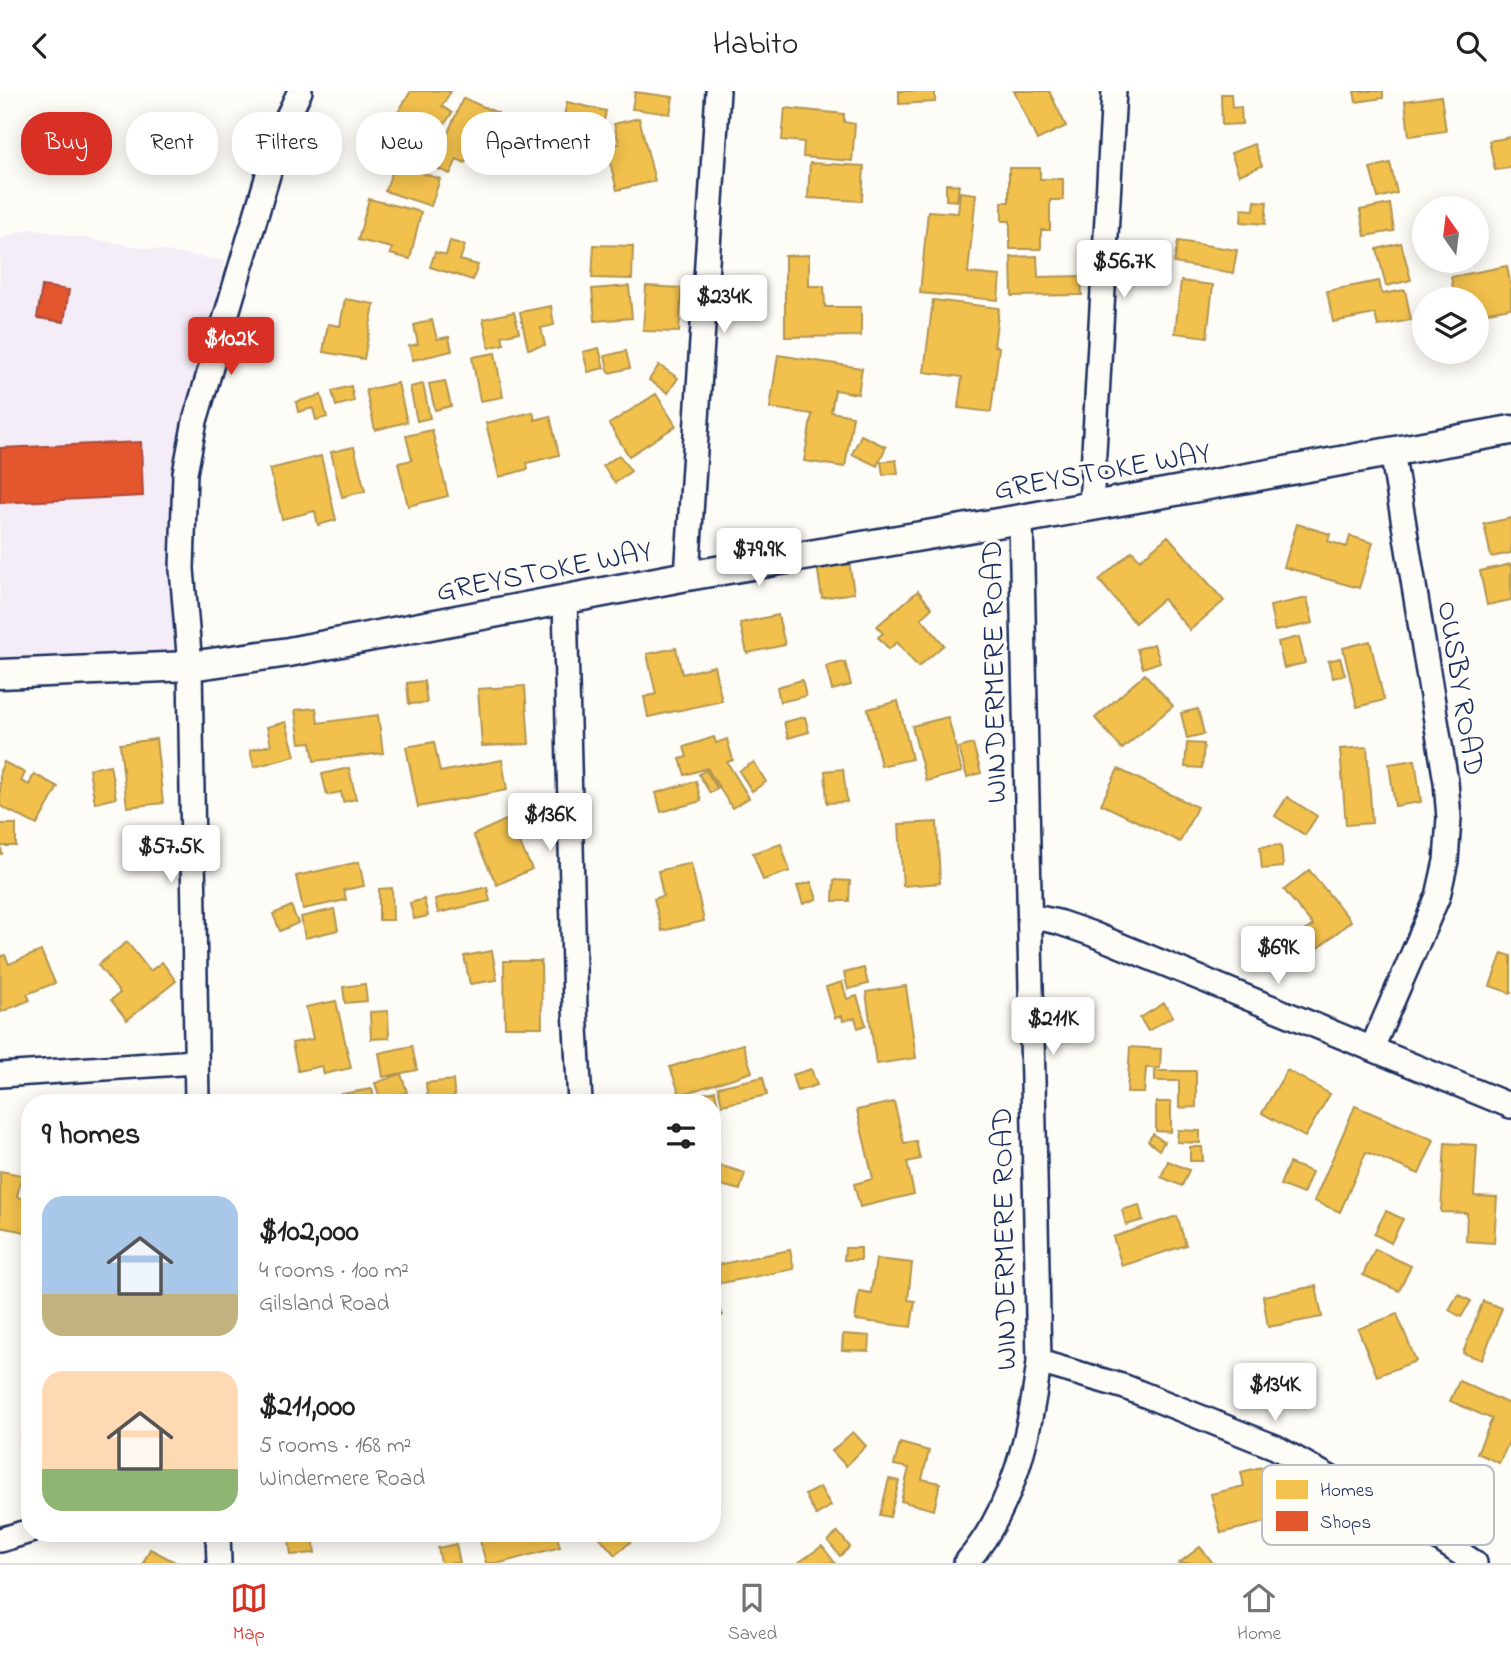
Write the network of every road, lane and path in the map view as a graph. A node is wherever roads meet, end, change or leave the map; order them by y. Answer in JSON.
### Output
{"nodes":[{"id":1,"x":300,"y":91,"type":"edge"},
{"id":2,"x":718,"y":91,"type":"edge"},
{"id":3,"x":1114,"y":91,"type":"edge"},
{"id":4,"x":1511,"y":430,"type":"edge"},
{"id":5,"x":1392,"y":451,"type":"junction"},
{"id":6,"x":1091,"y":506,"type":"junction"},
{"id":7,"x":1021,"y":519,"type":"junction"},
{"id":8,"x":687,"y":576,"type":"junction"},
{"id":9,"x":565,"y":601,"type":"junction"},
{"id":10,"x":190,"y":666,"type":"junction"},
{"id":11,"x":0,"y":674,"type":"edge"},
{"id":12,"x":1030,"y":916,"type":"junction"},
{"id":13,"x":1372,"y":1048,"type":"junction"},
{"id":14,"x":195,"y":1062,"type":"junction"},
{"id":15,"x":0,"y":1075,"type":"edge"},
{"id":16,"x":197,"y":1094,"type":"edge"},
{"id":17,"x":580,"y":1094,"type":"edge"},
{"id":18,"x":1511,"y":1106,"type":"edge"},
{"id":19,"x":1039,"y":1362,"type":"junction"},
{"id":20,"x":1307,"y":1465,"type":"edge"},
{"id":21,"x":21,"y":1534,"type":"edge"},
{"id":22,"x":0,"y":1540,"type":"edge"},
{"id":23,"x":218,"y":1542,"type":"edge"},
{"id":24,"x":1448,"y":1545,"type":"edge"},
{"id":25,"x":219,"y":1563,"type":"edge"},
{"id":26,"x":965,"y":1563,"type":"edge"},
{"id":27,"x":1475,"y":1563,"type":"edge"}],
"edges":[{"from":1,"to":10,"type":"street"},
{"from":2,"to":8,"type":"street"},
{"from":3,"to":6,"type":"street"},
{"from":4,"to":5,"type":"street","name":"GREYSTOKE WAY"},
{"from":5,"to":6,"type":"street","name":"GREYSTOKE WAY"},
{"from":5,"to":13,"type":"street","name":"OUSBY ROAD"},
{"from":6,"to":7,"type":"street","name":"GREYSTOKE WAY"},
{"from":7,"to":8,"type":"street","name":"GREYSTOKE WAY"},
{"from":7,"to":12,"type":"street","name":"WINDERMERE ROAD"},
{"from":8,"to":9,"type":"street","name":"GREYSTOKE WAY"},
{"from":9,"to":10,"type":"street","name":"GREYSTOKE WAY"},
{"from":9,"to":17,"type":"street"},
{"from":10,"to":11,"type":"street","name":"GREYSTOKE WAY"},
{"from":10,"to":14,"type":"street"},
{"from":12,"to":13,"type":"street"},
{"from":12,"to":19,"type":"street","name":"WINDERMERE ROAD"},
{"from":13,"to":18,"type":"street"},
{"from":14,"to":15,"type":"street"},
{"from":14,"to":16,"type":"street"},
{"from":19,"to":20,"type":"street"},
{"from":19,"to":26,"type":"street","name":"WINDERMERE ROAD"},
{"from":21,"to":22,"type":"street"},
{"from":23,"to":25,"type":"street"},
{"from":24,"to":27,"type":"street"}]}
